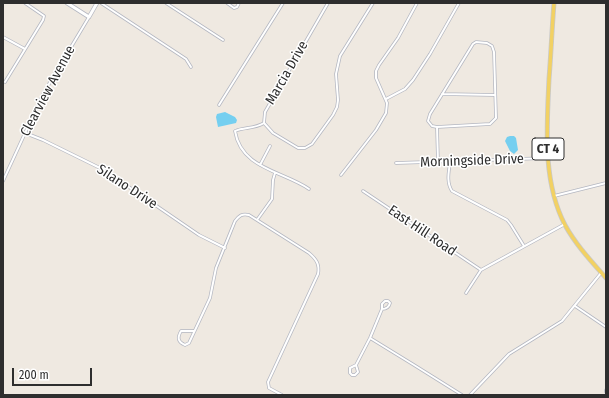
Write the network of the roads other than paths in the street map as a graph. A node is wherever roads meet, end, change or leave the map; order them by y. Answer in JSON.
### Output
{"nodes":[{"id":1,"x":25,"y":3,"type":"edge"},
{"id":2,"x":66,"y":3,"type":"edge"},
{"id":3,"x":97,"y":3,"type":"edge"},
{"id":4,"x":101,"y":3,"type":"edge"},
{"id":5,"x":166,"y":3,"type":"edge"},
{"id":6,"x":227,"y":3,"type":"edge"},
{"id":7,"x":239,"y":3,"type":"edge"},
{"id":8,"x":283,"y":3,"type":"edge"},
{"id":9,"x":328,"y":3,"type":"edge"},
{"id":10,"x":373,"y":3,"type":"edge"},
{"id":11,"x":417,"y":3,"type":"edge"},
{"id":12,"x":459,"y":3,"type":"edge"},
{"id":13,"x":554,"y":3,"type":"edge"},
{"id":14,"x":89,"y":17,"type":"junction"},
{"id":15,"x":3,"y":37,"type":"edge"},
{"id":16,"x":223,"y":40,"type":"dead end"},
{"id":17,"x":25,"y":50,"type":"junction"},
{"id":18,"x":191,"y":67,"type":"dead end"},
{"id":19,"x":5,"y":82,"type":"dead end"},
{"id":20,"x":442,"y":94,"type":"junction"},
{"id":21,"x":495,"y":95,"type":"junction"},
{"id":22,"x":386,"y":99,"type":"junction"},
{"id":23,"x":219,"y":105,"type":"dead end"},
{"id":24,"x":264,"y":123,"type":"junction"},
{"id":25,"x":437,"y":127,"type":"junction"},
{"id":26,"x":25,"y":133,"type":"junction"},
{"id":27,"x":270,"y":146,"type":"dead end"},
{"id":28,"x":548,"y":158,"type":"junction"},
{"id":29,"x":438,"y":162,"type":"junction"},
{"id":30,"x":450,"y":162,"type":"junction"},
{"id":31,"x":396,"y":163,"type":"dead end"},
{"id":32,"x":260,"y":165,"type":"junction"},
{"id":33,"x":275,"y":173,"type":"junction"},
{"id":34,"x":341,"y":175,"type":"dead end"},
{"id":35,"x":3,"y":182,"type":"edge"},
{"id":36,"x":606,"y":183,"type":"edge"},
{"id":37,"x":309,"y":189,"type":"dead end"},
{"id":38,"x":363,"y":191,"type":"dead end"},
{"id":39,"x":554,"y":196,"type":"junction"},
{"id":40,"x":257,"y":220,"type":"junction"},
{"id":41,"x":565,"y":224,"type":"junction"},
{"id":42,"x":524,"y":246,"type":"junction"},
{"id":43,"x":224,"y":248,"type":"junction"},
{"id":44,"x":481,"y":270,"type":"junction"},
{"id":45,"x":601,"y":272,"type":"junction"},
{"id":46,"x":606,"y":278,"type":"edge"},
{"id":47,"x":466,"y":293,"type":"dead end"},
{"id":48,"x":575,"y":306,"type":"junction"},
{"id":49,"x":382,"y":310,"type":"junction"},
{"id":50,"x":606,"y":327,"type":"edge"},
{"id":51,"x":194,"y":331,"type":"junction"},
{"id":52,"x":370,"y":338,"type":"junction"},
{"id":53,"x":356,"y":365,"type":"junction"},
{"id":54,"x":282,"y":395,"type":"edge"},
{"id":55,"x":460,"y":395,"type":"edge"},
{"id":56,"x":470,"y":395,"type":"edge"}],
"edges":[{"from":1,"to":17,"type":"street"},
{"from":2,"to":14,"type":"street"},
{"from":3,"to":14,"type":"street","name":"Clearview Avenue"},
{"from":4,"to":18,"type":"street"},
{"from":5,"to":16,"type":"street"},
{"from":6,"to":7,"type":"street"},
{"from":8,"to":23,"type":"street"},
{"from":9,"to":24,"type":"street","name":"Marcia Drive"},
{"from":10,"to":24,"type":"street","name":"Marcia Drive"},
{"from":11,"to":22,"type":"street"},
{"from":12,"to":22,"type":"street"},
{"from":13,"to":28,"type":"main road","number":"CT 4"},
{"from":14,"to":26,"type":"street","name":"Clearview Avenue"},
{"from":15,"to":17,"type":"street"},
{"from":17,"to":19,"type":"street"},
{"from":20,"to":21,"type":"street"},
{"from":20,"to":21,"type":"street"},
{"from":20,"to":25,"type":"street"},
{"from":21,"to":25,"type":"street"},
{"from":22,"to":34,"type":"street"},
{"from":24,"to":32,"type":"street"},
{"from":25,"to":29,"type":"street"},
{"from":26,"to":35,"type":"street","name":"Clearview Avenue"},
{"from":26,"to":43,"type":"street","name":"Silano Drive"},
{"from":27,"to":32,"type":"street"},
{"from":28,"to":30,"type":"street","name":"Morningside Drive"},
{"from":28,"to":39,"type":"main road","number":"CT 4"},
{"from":29,"to":30,"type":"street","name":"Morningside Drive"},
{"from":29,"to":31,"type":"street","name":"Morningside Drive"},
{"from":30,"to":42,"type":"street"},
{"from":32,"to":33,"type":"street"},
{"from":33,"to":37,"type":"street"},
{"from":33,"to":40,"type":"street"},
{"from":36,"to":39,"type":"street"},
{"from":38,"to":44,"type":"street","name":"East Hill Road"},
{"from":39,"to":41,"type":"main road","number":"CT 4"},
{"from":40,"to":43,"type":"street"},
{"from":40,"to":54,"type":"street"},
{"from":41,"to":42,"type":"street"},
{"from":41,"to":45,"type":"main road","number":"CT 4"},
{"from":42,"to":44,"type":"street"},
{"from":43,"to":51,"type":"street"},
{"from":44,"to":47,"type":"street"},
{"from":45,"to":46,"type":"main road","number":"CT 4"},
{"from":45,"to":48,"type":"street"},
{"from":48,"to":50,"type":"street"},
{"from":48,"to":56,"type":"street"},
{"from":49,"to":49,"type":"street"},
{"from":49,"to":52,"type":"street"},
{"from":51,"to":51,"type":"street"},
{"from":52,"to":53,"type":"street"},
{"from":52,"to":55,"type":"street"},
{"from":53,"to":53,"type":"street"}]}
